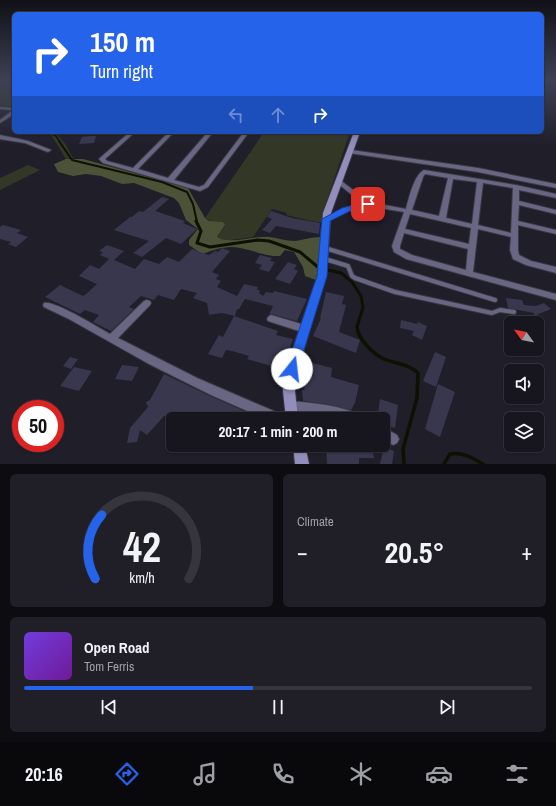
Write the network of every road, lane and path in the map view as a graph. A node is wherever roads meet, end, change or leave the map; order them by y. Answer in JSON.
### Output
{"nodes":[{"id":1,"x":0,"y":108,"type":"edge"},
{"id":2,"x":6,"y":108,"type":"junction"},
{"id":3,"x":12,"y":110,"type":"edge"},
{"id":4,"x":12,"y":112,"type":"edge"},
{"id":5,"x":0,"y":119,"type":"edge"},
{"id":6,"x":0,"y":122,"type":"edge"},
{"id":7,"x":131,"y":134,"type":"edge"},
{"id":8,"x":170,"y":134,"type":"edge"},
{"id":9,"x":209,"y":134,"type":"edge"},
{"id":10,"x":245,"y":134,"type":"edge"},
{"id":11,"x":356,"y":134,"type":"edge"},
{"id":12,"x":0,"y":137,"type":"edge"},
{"id":13,"x":48,"y":150,"type":"dead end"},
{"id":14,"x":351,"y":152,"type":"junction"},
{"id":15,"x":134,"y":170,"type":"junction"},
{"id":16,"x":451,"y":176,"type":"junction"},
{"id":17,"x":170,"y":180,"type":"junction"},
{"id":18,"x":338,"y":181,"type":"junction"},
{"id":19,"x":480,"y":181,"type":"junction"},
{"id":20,"x":556,"y":186,"type":"edge"},
{"id":21,"x":516,"y":187,"type":"junction"},
{"id":22,"x":556,"y":196,"type":"edge"},
{"id":23,"x":516,"y":202,"type":"junction"},
{"id":24,"x":368,"y":204,"type":"junction"},
{"id":25,"x":408,"y":211,"type":"junction"},
{"id":26,"x":556,"y":212,"type":"edge"},
{"id":27,"x":326,"y":219,"type":"junction"},
{"id":28,"x":442,"y":219,"type":"junction"},
{"id":29,"x":515,"y":222,"type":"junction"},
{"id":30,"x":475,"y":226,"type":"junction"},
{"id":31,"x":402,"y":230,"type":"junction"},
{"id":32,"x":556,"y":232,"type":"edge"},
{"id":33,"x":515,"y":236,"type":"junction"},
{"id":34,"x":472,"y":247,"type":"junction"},
{"id":35,"x":325,"y":248,"type":"junction"},
{"id":36,"x":325,"y":260,"type":"junction"},
{"id":37,"x":556,"y":270,"type":"edge"},
{"id":38,"x":469,"y":274,"type":"junction"},
{"id":39,"x":556,"y":297,"type":"edge"},
{"id":40,"x":495,"y":300,"type":"dead end"},
{"id":41,"x":147,"y":302,"type":"dead end"},
{"id":42,"x":47,"y":305,"type":"dead end"},
{"id":43,"x":514,"y":312,"type":"dead end"},
{"id":44,"x":271,"y":318,"type":"dead end"},
{"id":45,"x":305,"y":329,"type":"junction"},
{"id":46,"x":111,"y":339,"type":"junction"},
{"id":47,"x":290,"y":406,"type":"junction"},
{"id":48,"x":263,"y":412,"type":"edge"},
{"id":49,"x":291,"y":412,"type":"edge"},
{"id":50,"x":339,"y":412,"type":"edge"},
{"id":51,"x":390,"y":437,"type":"edge"},
{"id":52,"x":393,"y":439,"type":"dead end"},
{"id":53,"x":300,"y":452,"type":"edge"},
{"id":54,"x":302,"y":464,"type":"edge"}],
"edges":[{"from":1,"to":2,"type":"street"},
{"from":2,"to":3,"type":"street"},
{"from":2,"to":5,"type":"street"},
{"from":4,"to":6,"type":"street"},
{"from":7,"to":15,"type":"street"},
{"from":8,"to":15,"type":"street"},
{"from":9,"to":17,"type":"street"},
{"from":10,"to":17,"type":"street"},
{"from":11,"to":14,"type":"main road"},
{"from":12,"to":13,"type":"street"},
{"from":14,"to":18,"type":"main road"},
{"from":14,"to":20,"type":"street"},
{"from":15,"to":17,"type":"street"},
{"from":16,"to":19,"type":"street"},
{"from":16,"to":25,"type":"street"},
{"from":16,"to":28,"type":"street"},
{"from":18,"to":24,"type":"street"},
{"from":18,"to":27,"type":"main road"},
{"from":19,"to":21,"type":"street"},
{"from":19,"to":30,"type":"street"},
{"from":21,"to":22,"type":"street"},
{"from":21,"to":23,"type":"street"},
{"from":23,"to":26,"type":"street"},
{"from":23,"to":29,"type":"street"},
{"from":24,"to":25,"type":"street"},
{"from":24,"to":27,"type":"street"},
{"from":25,"to":28,"type":"street"},
{"from":25,"to":31,"type":"street"},
{"from":27,"to":35,"type":"main road"},
{"from":28,"to":30,"type":"street"},
{"from":29,"to":32,"type":"street"},
{"from":29,"to":33,"type":"street"},
{"from":30,"to":33,"type":"street"},
{"from":30,"to":34,"type":"street"},
{"from":31,"to":34,"type":"street"},
{"from":31,"to":38,"type":"street"},
{"from":33,"to":37,"type":"street"},
{"from":34,"to":38,"type":"street"},
{"from":35,"to":36,"type":"main road"},
{"from":35,"to":40,"type":"lane"},
{"from":36,"to":43,"type":"lane"},
{"from":36,"to":45,"type":"main road"},
{"from":38,"to":39,"type":"street"},
{"from":41,"to":46,"type":"street"},
{"from":42,"to":46,"type":"street"},
{"from":44,"to":45,"type":"street"},
{"from":45,"to":47,"type":"main road"},
{"from":46,"to":48,"type":"street"},
{"from":47,"to":49,"type":"main road"},
{"from":47,"to":50,"type":"street"},
{"from":51,"to":52,"type":"street"},
{"from":53,"to":54,"type":"main road"}]}
